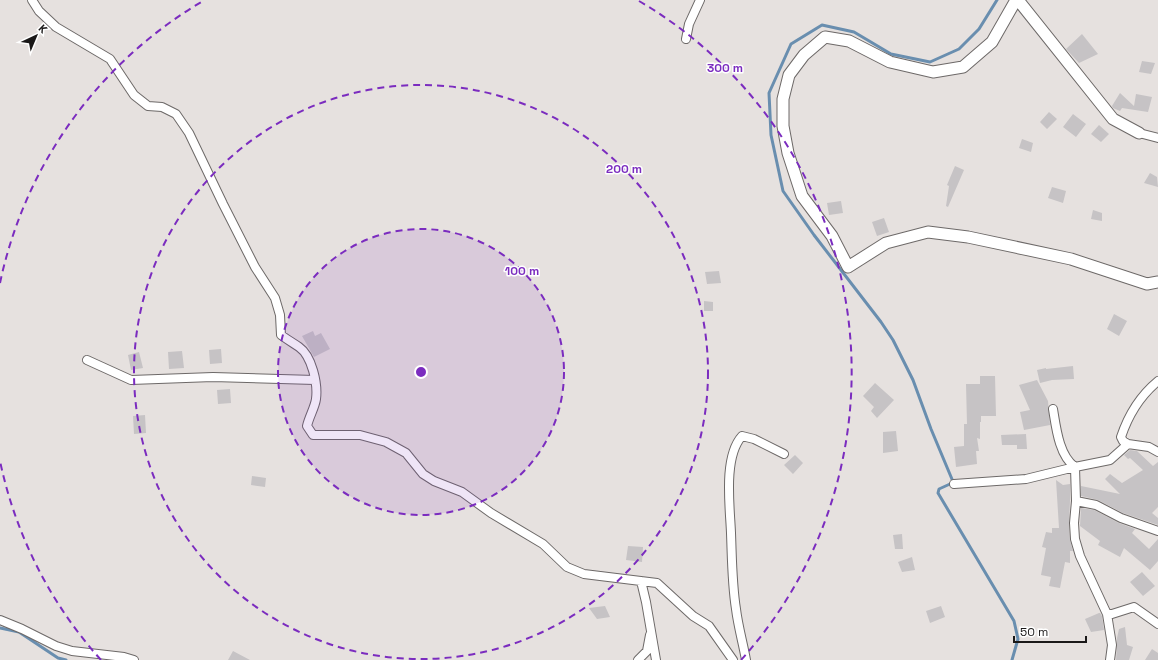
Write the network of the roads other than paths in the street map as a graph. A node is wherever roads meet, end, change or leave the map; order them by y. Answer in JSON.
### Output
{"nodes":[{"id":1,"x":32,"y":0,"type":"edge"},
{"id":2,"x":700,"y":0,"type":"edge"},
{"id":3,"x":1017,"y":0,"type":"edge"},
{"id":4,"x":686,"y":39,"type":"dead end"},
{"id":5,"x":1138,"y":133,"type":"joint"},
{"id":6,"x":1158,"y":138,"type":"edge"},
{"id":7,"x":1158,"y":282,"type":"edge"},
{"id":8,"x":86,"y":360,"type":"dead end"},
{"id":9,"x":315,"y":380,"type":"junction"},
{"id":10,"x":1158,"y":380,"type":"edge"},
{"id":11,"x":1053,"y":409,"type":"dead end"},
{"id":12,"x":1128,"y":444,"type":"junction"},
{"id":13,"x":1158,"y":452,"type":"edge"},
{"id":14,"x":784,"y":454,"type":"dead end"},
{"id":15,"x":1075,"y":467,"type":"junction"},
{"id":16,"x":954,"y":484,"type":"dead end"},
{"id":17,"x":1076,"y":501,"type":"junction"},
{"id":18,"x":1158,"y":532,"type":"edge"},
{"id":19,"x":641,"y":581,"type":"junction"},
{"id":20,"x":1107,"y":614,"type":"junction"},
{"id":21,"x":0,"y":620,"type":"edge"},
{"id":22,"x":1158,"y":624,"type":"edge"},
{"id":23,"x":650,"y":631,"type":"junction"},
{"id":24,"x":134,"y":660,"type":"edge"},
{"id":25,"x":638,"y":660,"type":"edge"},
{"id":26,"x":656,"y":660,"type":"edge"},
{"id":27,"x":733,"y":660,"type":"edge"},
{"id":28,"x":746,"y":660,"type":"edge"},
{"id":29,"x":1110,"y":660,"type":"edge"}],
"edges":[{"from":1,"to":9,"type":"street"},
{"from":2,"to":4,"type":"street"},
{"from":3,"to":5,"type":"street"},
{"from":3,"to":7,"type":"street"},
{"from":5,"to":6,"type":"street"},
{"from":8,"to":9,"type":"street"},
{"from":9,"to":19,"type":"street"},
{"from":10,"to":12,"type":"street"},
{"from":11,"to":15,"type":"street"},
{"from":12,"to":13,"type":"street"},
{"from":12,"to":15,"type":"street"},
{"from":14,"to":28,"type":"street"},
{"from":15,"to":16,"type":"street"},
{"from":15,"to":17,"type":"street"},
{"from":17,"to":18,"type":"street"},
{"from":17,"to":20,"type":"street"},
{"from":19,"to":23,"type":"street"},
{"from":19,"to":27,"type":"street"},
{"from":20,"to":22,"type":"street"},
{"from":20,"to":29,"type":"street"},
{"from":21,"to":24,"type":"street"},
{"from":23,"to":25,"type":"street"},
{"from":23,"to":26,"type":"street"}]}
